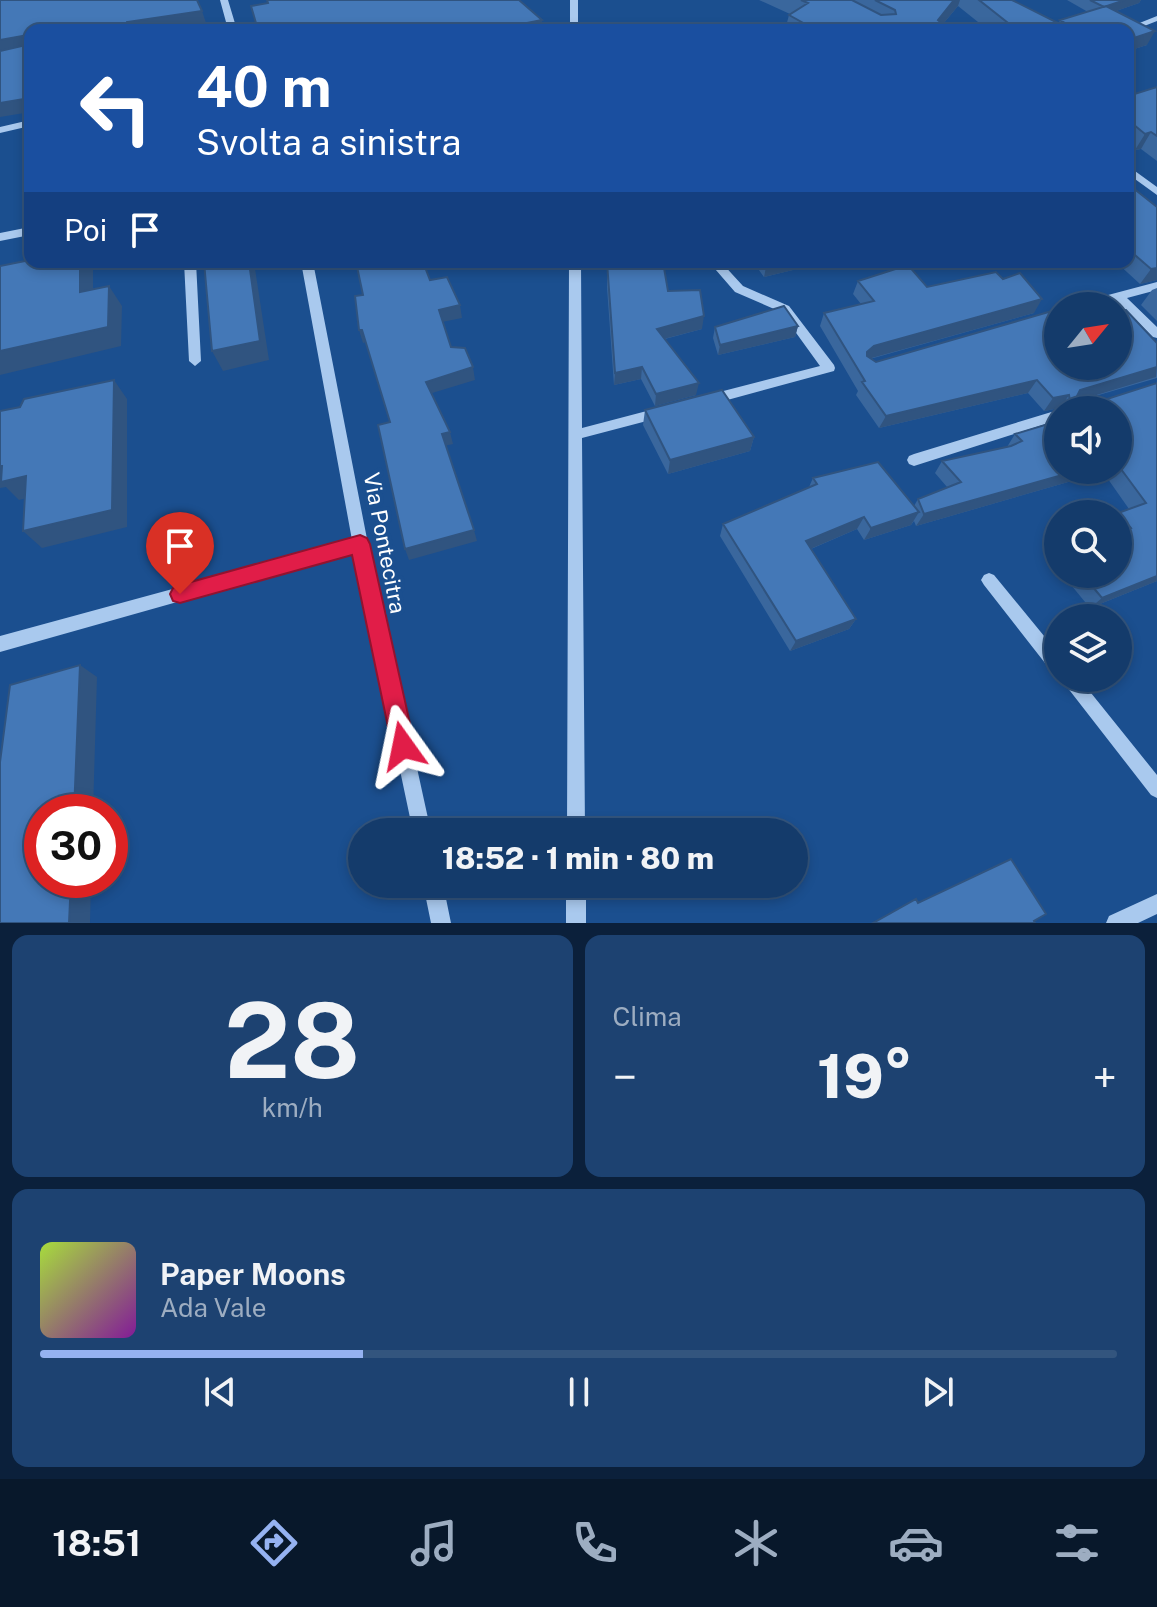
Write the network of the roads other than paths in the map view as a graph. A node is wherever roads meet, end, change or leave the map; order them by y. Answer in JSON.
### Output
{"nodes":[{"id":1,"x":224,"y":0,"type":"edge"},
{"id":2,"x":574,"y":0,"type":"edge"},
{"id":3,"x":1157,"y":18,"type":"edge"},
{"id":4,"x":231,"y":24,"type":"edge"},
{"id":5,"x":574,"y":24,"type":"edge"},
{"id":6,"x":1134,"y":27,"type":"edge"},
{"id":7,"x":24,"y":124,"type":"edge"},
{"id":8,"x":0,"y":130,"type":"edge"},
{"id":9,"x":1134,"y":174,"type":"edge"},
{"id":10,"x":1157,"y":192,"type":"edge"},
{"id":11,"x":24,"y":232,"type":"edge"},
{"id":12,"x":0,"y":237,"type":"edge"},
{"id":13,"x":190,"y":268,"type":"edge"},
{"id":14,"x":308,"y":268,"type":"edge"},
{"id":15,"x":575,"y":268,"type":"edge"},
{"id":16,"x":720,"y":268,"type":"edge"},
{"id":17,"x":1157,"y":286,"type":"edge"},
{"id":18,"x":1132,"y":292,"type":"edge"},
{"id":19,"x":1132,"y":310,"type":"edge"},
{"id":20,"x":1157,"y":334,"type":"edge"},
{"id":21,"x":195,"y":361,"type":"dead end"},
{"id":22,"x":691,"y":404,"type":"edge"},
{"id":23,"x":676,"y":408,"type":"edge"},
{"id":24,"x":1044,"y":419,"type":"edge"},
{"id":25,"x":575,"y":435,"type":"junction"},
{"id":26,"x":914,"y":460,"type":"dead end"},
{"id":27,"x":360,"y":544,"type":"junction"},
{"id":28,"x":989,"y":580,"type":"dead end"},
{"id":29,"x":0,"y":644,"type":"edge"},
{"id":30,"x":1044,"y":649,"type":"edge"},
{"id":31,"x":1079,"y":692,"type":"edge"},
{"id":32,"x":1157,"y":789,"type":"edge"},
{"id":33,"x":419,"y":818,"type":"edge"},
{"id":34,"x":576,"y":818,"type":"edge"},
{"id":35,"x":436,"y":898,"type":"edge"},
{"id":36,"x":576,"y":898,"type":"edge"},
{"id":37,"x":1157,"y":904,"type":"edge"},
{"id":38,"x":441,"y":923,"type":"edge"},
{"id":39,"x":576,"y":923,"type":"edge"},
{"id":40,"x":1116,"y":923,"type":"edge"}],
"edges":[{"from":1,"to":4,"type":"street"},
{"from":2,"to":5,"type":"street"},
{"from":3,"to":6,"type":"street"},
{"from":7,"to":8,"type":"street"},
{"from":9,"to":10,"type":"street"},
{"from":11,"to":12,"type":"street"},
{"from":13,"to":21,"type":"street"},
{"from":14,"to":27,"type":"street","name":"Via Pontecitra"},
{"from":15,"to":25,"type":"street"},
{"from":16,"to":22,"type":"street"},
{"from":17,"to":18,"type":"street"},
{"from":19,"to":20,"type":"street"},
{"from":23,"to":25,"type":"street"},
{"from":24,"to":26,"type":"street"},
{"from":25,"to":34,"type":"street"},
{"from":27,"to":29,"type":"street"},
{"from":27,"to":33,"type":"street","name":"Via Pontecitra"},
{"from":28,"to":30,"type":"street"},
{"from":31,"to":32,"type":"street"},
{"from":35,"to":38,"type":"street"},
{"from":36,"to":39,"type":"street"},
{"from":37,"to":40,"type":"street"}]}
